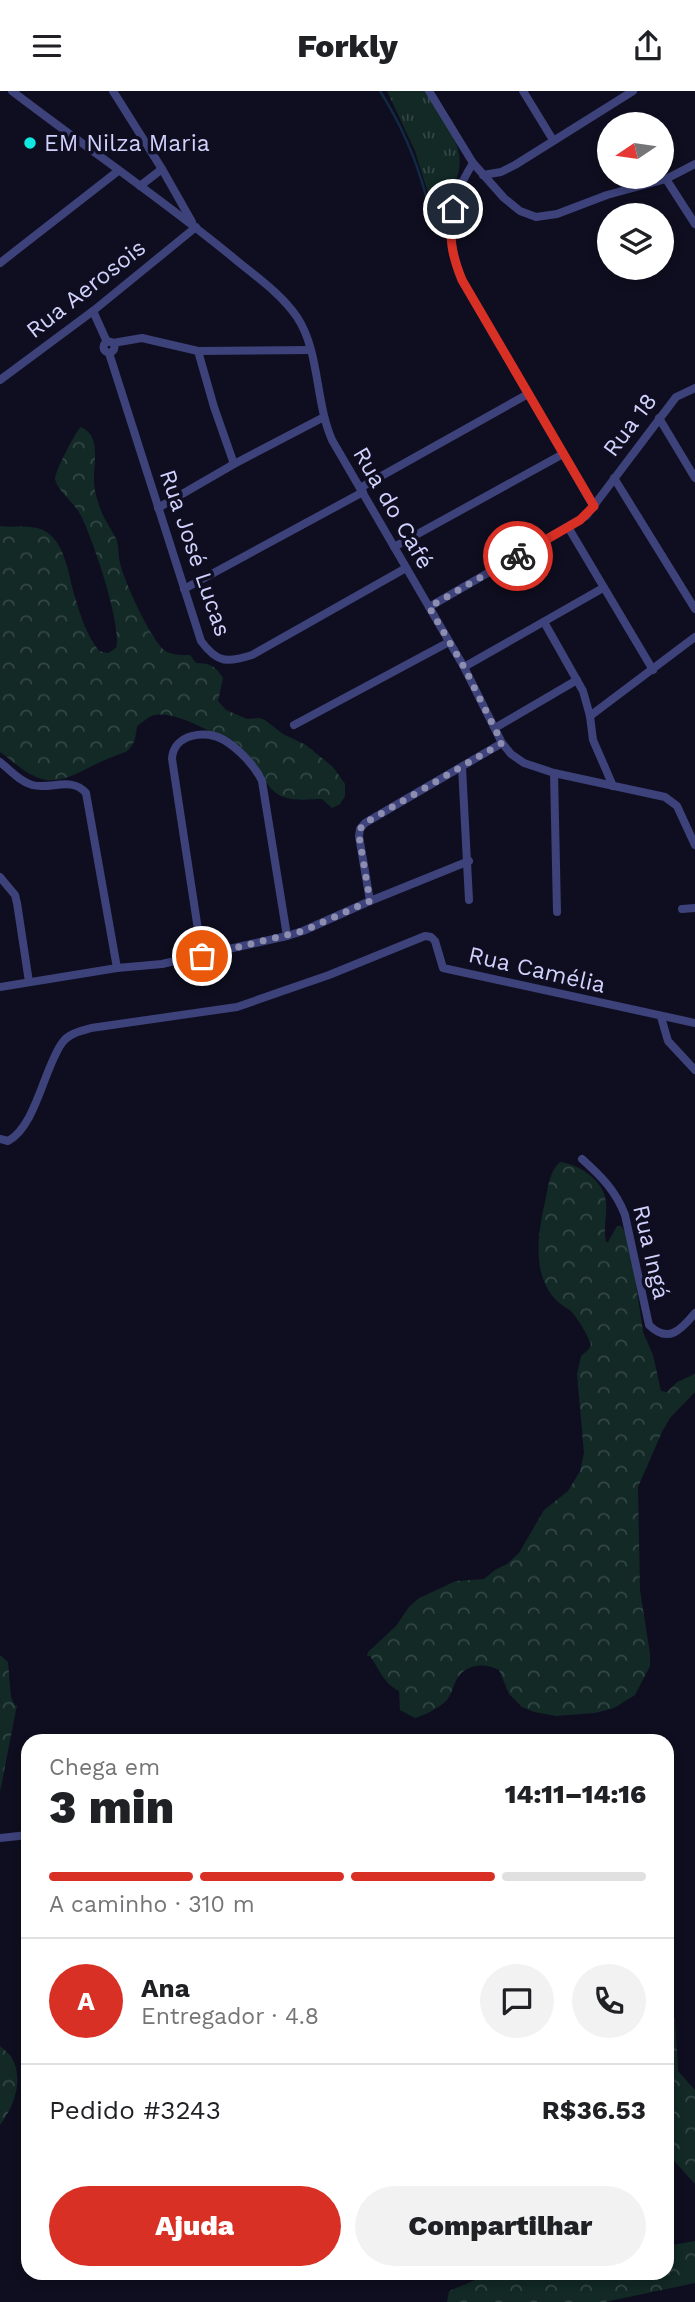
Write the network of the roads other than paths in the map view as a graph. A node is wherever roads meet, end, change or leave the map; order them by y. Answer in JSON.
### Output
{"nodes":[{"id":1,"x":12,"y":91,"type":"edge"},
{"id":2,"x":113,"y":91,"type":"edge"},
{"id":3,"x":429,"y":91,"type":"edge"},
{"id":4,"x":523,"y":91,"type":"edge"},
{"id":5,"x":633,"y":91,"type":"edge"},
{"id":6,"x":622,"y":94,"type":"edge"},
{"id":7,"x":553,"y":140,"type":"junction"},
{"id":8,"x":473,"y":163,"type":"junction"},
{"id":9,"x":695,"y":164,"type":"edge"},
{"id":10,"x":163,"y":169,"type":"junction"},
{"id":11,"x":118,"y":171,"type":"junction"},
{"id":12,"x":484,"y":175,"type":"junction"},
{"id":13,"x":674,"y":175,"type":"edge"},
{"id":14,"x":140,"y":185,"type":"junction"},
{"id":15,"x":629,"y":189,"type":"edge"},
{"id":16,"x":672,"y":189,"type":"edge"},
{"id":17,"x":695,"y":224,"type":"edge"},
{"id":18,"x":196,"y":227,"type":"junction"},
{"id":19,"x":0,"y":263,"type":"edge"},
{"id":20,"x":93,"y":311,"type":"junction"},
{"id":21,"x":110,"y":347,"type":"junction"},
{"id":22,"x":310,"y":350,"type":"junction"},
{"id":23,"x":198,"y":351,"type":"junction"},
{"id":24,"x":0,"y":380,"type":"edge"},
{"id":25,"x":695,"y":388,"type":"edge"},
{"id":26,"x":528,"y":394,"type":"junction"},
{"id":27,"x":324,"y":417,"type":"junction"},
{"id":28,"x":659,"y":418,"type":"junction"},
{"id":29,"x":563,"y":454,"type":"junction"},
{"id":30,"x":234,"y":464,"type":"junction"},
{"id":31,"x":614,"y":478,"type":"junction"},
{"id":32,"x":695,"y":478,"type":"edge"},
{"id":33,"x":362,"y":490,"type":"junction"},
{"id":34,"x":594,"y":506,"type":"junction"},
{"id":35,"x":158,"y":508,"type":"junction"},
{"id":36,"x":568,"y":527,"type":"junction"},
{"id":37,"x":394,"y":547,"type":"junction"},
{"id":38,"x":405,"y":568,"type":"junction"},
{"id":39,"x":603,"y":588,"type":"junction"},
{"id":40,"x":184,"y":589,"type":"junction"},
{"id":41,"x":429,"y":607,"type":"junction"},
{"id":42,"x":695,"y":609,"type":"edge"},
{"id":43,"x":544,"y":622,"type":"junction"},
{"id":44,"x":695,"y":637,"type":"edge"},
{"id":45,"x":449,"y":642,"type":"junction"},
{"id":46,"x":464,"y":667,"type":"junction"},
{"id":47,"x":653,"y":670,"type":"junction"},
{"id":48,"x":576,"y":680,"type":"junction"},
{"id":49,"x":590,"y":716,"type":"junction"},
{"id":50,"x":294,"y":725,"type":"dead end"},
{"id":51,"x":495,"y":728,"type":"junction"},
{"id":52,"x":502,"y":743,"type":"junction"},
{"id":53,"x":0,"y":762,"type":"edge"},
{"id":54,"x":462,"y":767,"type":"junction"},
{"id":55,"x":554,"y":773,"type":"junction"},
{"id":56,"x":613,"y":786,"type":"junction"},
{"id":57,"x":695,"y":845,"type":"edge"},
{"id":58,"x":468,"y":861,"type":"junction"},
{"id":59,"x":0,"y":877,"type":"edge"},
{"id":60,"x":469,"y":900,"type":"dead end"},
{"id":61,"x":370,"y":901,"type":"junction"},
{"id":62,"x":695,"y":908,"type":"edge"},
{"id":63,"x":682,"y":909,"type":"dead end"},
{"id":64,"x":557,"y":912,"type":"dead end"},
{"id":65,"x":287,"y":936,"type":"junction"},
{"id":66,"x":202,"y":956,"type":"junction"},
{"id":67,"x":117,"y":968,"type":"junction"},
{"id":68,"x":29,"y":982,"type":"junction"},
{"id":69,"x":0,"y":987,"type":"edge"},
{"id":70,"x":660,"y":1017,"type":"junction"},
{"id":71,"x":695,"y":1023,"type":"edge"},
{"id":72,"x":695,"y":1070,"type":"edge"},
{"id":73,"x":0,"y":1139,"type":"edge"},
{"id":74,"x":582,"y":1159,"type":"dead end"},
{"id":75,"x":695,"y":1313,"type":"edge"},
{"id":76,"x":21,"y":1836,"type":"edge"},
{"id":77,"x":0,"y":1837,"type":"edge"}],
"edges":[{"from":1,"to":11,"type":"street","name":"Rua do Café"},
{"from":2,"to":10,"type":"street"},
{"from":3,"to":8,"type":"street"},
{"from":4,"to":7,"type":"street"},
{"from":5,"to":6,"type":"street"},
{"from":6,"to":7,"type":"street"},
{"from":7,"to":12,"type":"street"},
{"from":8,"to":12,"type":"street"},
{"from":8,"to":26,"type":"street"},
{"from":9,"to":13,"type":"street"},
{"from":10,"to":14,"type":"street"},
{"from":10,"to":18,"type":"street"},
{"from":11,"to":14,"type":"street","name":"Rua do Café"},
{"from":11,"to":19,"type":"street"},
{"from":12,"to":15,"type":"street"},
{"from":14,"to":18,"type":"street","name":"Rua do Café"},
{"from":16,"to":17,"type":"street"},
{"from":18,"to":20,"type":"street","name":"Rua Aerosois"},
{"from":18,"to":22,"type":"street","name":"Rua do Café"},
{"from":20,"to":21,"type":"street","name":"Rua José Lucas"},
{"from":20,"to":24,"type":"street","name":"Rua Aerosois"},
{"from":21,"to":23,"type":"street"},
{"from":21,"to":35,"type":"street","name":"Rua José Lucas"},
{"from":22,"to":23,"type":"street"},
{"from":22,"to":27,"type":"street","name":"Rua do Café"},
{"from":23,"to":30,"type":"street"},
{"from":25,"to":28,"type":"street","name":"Rua 18"},
{"from":26,"to":29,"type":"street"},
{"from":26,"to":33,"type":"street"},
{"from":27,"to":30,"type":"street"},
{"from":27,"to":33,"type":"street","name":"Rua do Café"},
{"from":28,"to":31,"type":"street","name":"Rua 18"},
{"from":28,"to":32,"type":"street"},
{"from":29,"to":34,"type":"street"},
{"from":29,"to":37,"type":"street"},
{"from":30,"to":35,"type":"street"},
{"from":31,"to":34,"type":"street","name":"Rua 18"},
{"from":31,"to":42,"type":"street"},
{"from":33,"to":37,"type":"street","name":"Rua do Café"},
{"from":33,"to":40,"type":"street"},
{"from":34,"to":36,"type":"street","name":"Rua 18"},
{"from":35,"to":40,"type":"street","name":"Rua José Lucas"},
{"from":36,"to":39,"type":"street"},
{"from":36,"to":41,"type":"street","name":"Rua 18"},
{"from":37,"to":38,"type":"street","name":"Rua do Café"},
{"from":38,"to":40,"type":"street","name":"Rua José Lucas"},
{"from":38,"to":41,"type":"street","name":"Rua do Café"},
{"from":39,"to":43,"type":"street"},
{"from":39,"to":47,"type":"street"},
{"from":41,"to":45,"type":"street","name":"Rua do Café"},
{"from":43,"to":46,"type":"street"},
{"from":43,"to":48,"type":"street"},
{"from":44,"to":47,"type":"street"},
{"from":45,"to":46,"type":"street","name":"Rua do Café"},
{"from":45,"to":50,"type":"street"},
{"from":46,"to":51,"type":"street","name":"Rua do Café"},
{"from":47,"to":49,"type":"street"},
{"from":48,"to":49,"type":"street"},
{"from":48,"to":51,"type":"street"},
{"from":49,"to":56,"type":"street"},
{"from":51,"to":52,"type":"street","name":"Rua do Café"},
{"from":52,"to":54,"type":"street"},
{"from":52,"to":55,"type":"street","name":"Rua do Café"},
{"from":53,"to":67,"type":"street"},
{"from":54,"to":58,"type":"street"},
{"from":54,"to":61,"type":"street"},
{"from":55,"to":56,"type":"street","name":"Rua do Café"},
{"from":55,"to":64,"type":"street"},
{"from":56,"to":57,"type":"street","name":"Rua do Café"},
{"from":58,"to":60,"type":"street"},
{"from":58,"to":61,"type":"street"},
{"from":59,"to":68,"type":"street"},
{"from":61,"to":65,"type":"street"},
{"from":62,"to":63,"type":"street"},
{"from":65,"to":66,"type":"street"},
{"from":65,"to":66,"type":"street"},
{"from":66,"to":67,"type":"street"},
{"from":67,"to":68,"type":"street"},
{"from":68,"to":69,"type":"street"},
{"from":70,"to":71,"type":"street","name":"Rua Camélia"},
{"from":70,"to":72,"type":"street"},
{"from":70,"to":73,"type":"street","name":"Rua Camélia"},
{"from":74,"to":75,"type":"street","name":"Rua Ingá"},
{"from":76,"to":77,"type":"street"}]}
